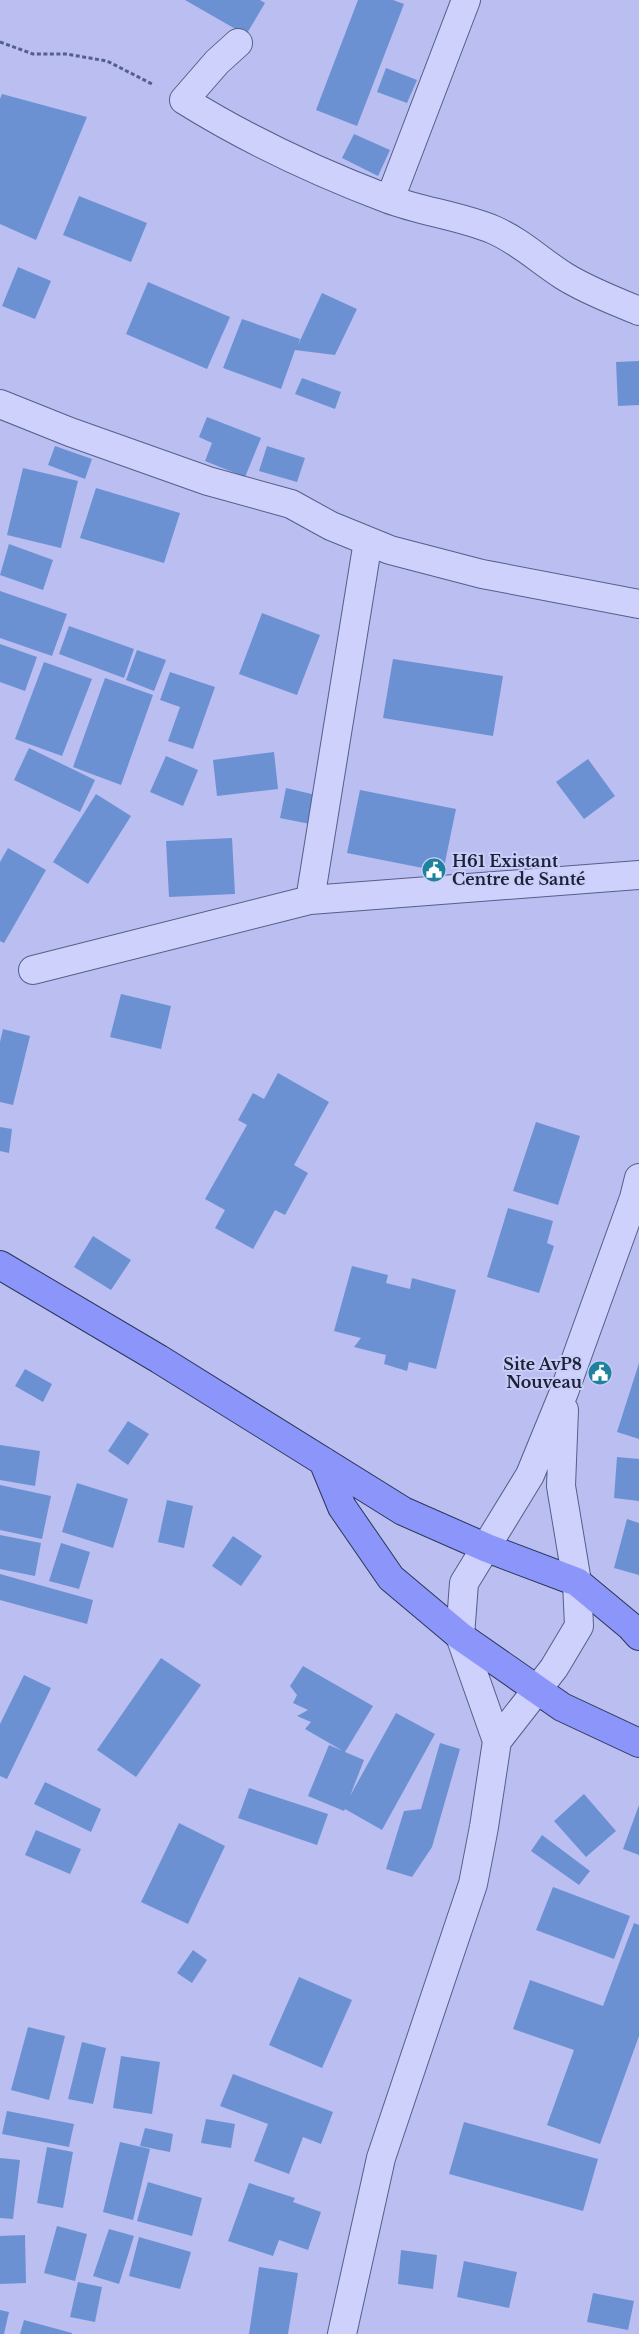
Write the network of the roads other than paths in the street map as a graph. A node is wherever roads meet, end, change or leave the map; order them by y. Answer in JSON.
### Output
{"nodes":[{"id":1,"x":466,"y":0,"type":"edge"},
{"id":2,"x":238,"y":43,"type":"dead end"},
{"id":3,"x":390,"y":199,"type":"junction"},
{"id":4,"x":639,"y":312,"type":"edge"},
{"id":5,"x":0,"y":404,"type":"edge"},
{"id":6,"x":368,"y":541,"type":"junction"},
{"id":7,"x":639,"y":604,"type":"edge"},
{"id":8,"x":639,"y":875,"type":"edge"},
{"id":9,"x":310,"y":900,"type":"junction"},
{"id":10,"x":33,"y":970,"type":"dead end"},
{"id":11,"x":637,"y":1192,"type":"edge"},
{"id":12,"x":0,"y":1265,"type":"edge"},
{"id":13,"x":564,"y":1392,"type":"junction"},
{"id":14,"x":323,"y":1461,"type":"junction"},
{"id":15,"x":487,"y":1548,"type":"junction"},
{"id":16,"x":577,"y":1582,"type":"junction"},
{"id":17,"x":460,"y":1636,"type":"junction"},
{"id":18,"x":639,"y":1636,"type":"edge"},
{"id":19,"x":537,"y":1690,"type":"junction"},
{"id":20,"x":497,"y":1741,"type":"junction"},
{"id":21,"x":639,"y":1743,"type":"edge"},
{"id":22,"x":342,"y":2334,"type":"edge"}],
"edges":[{"from":1,"to":3,"type":"street"},
{"from":2,"to":3,"type":"street"},
{"from":3,"to":4,"type":"street"},
{"from":5,"to":6,"type":"street"},
{"from":6,"to":7,"type":"street"},
{"from":6,"to":9,"type":"street"},
{"from":8,"to":9,"type":"street"},
{"from":9,"to":10,"type":"street"},
{"from":11,"to":13,"type":"street"},
{"from":12,"to":14,"type":"main road"},
{"from":13,"to":15,"type":"street"},
{"from":13,"to":16,"type":"street"},
{"from":14,"to":15,"type":"main road"},
{"from":14,"to":17,"type":"main road"},
{"from":15,"to":16,"type":"main road"},
{"from":15,"to":17,"type":"street"},
{"from":16,"to":18,"type":"main road"},
{"from":16,"to":19,"type":"street"},
{"from":17,"to":19,"type":"main road"},
{"from":17,"to":20,"type":"street"},
{"from":19,"to":20,"type":"street"},
{"from":19,"to":21,"type":"main road"},
{"from":20,"to":22,"type":"street"}]}
